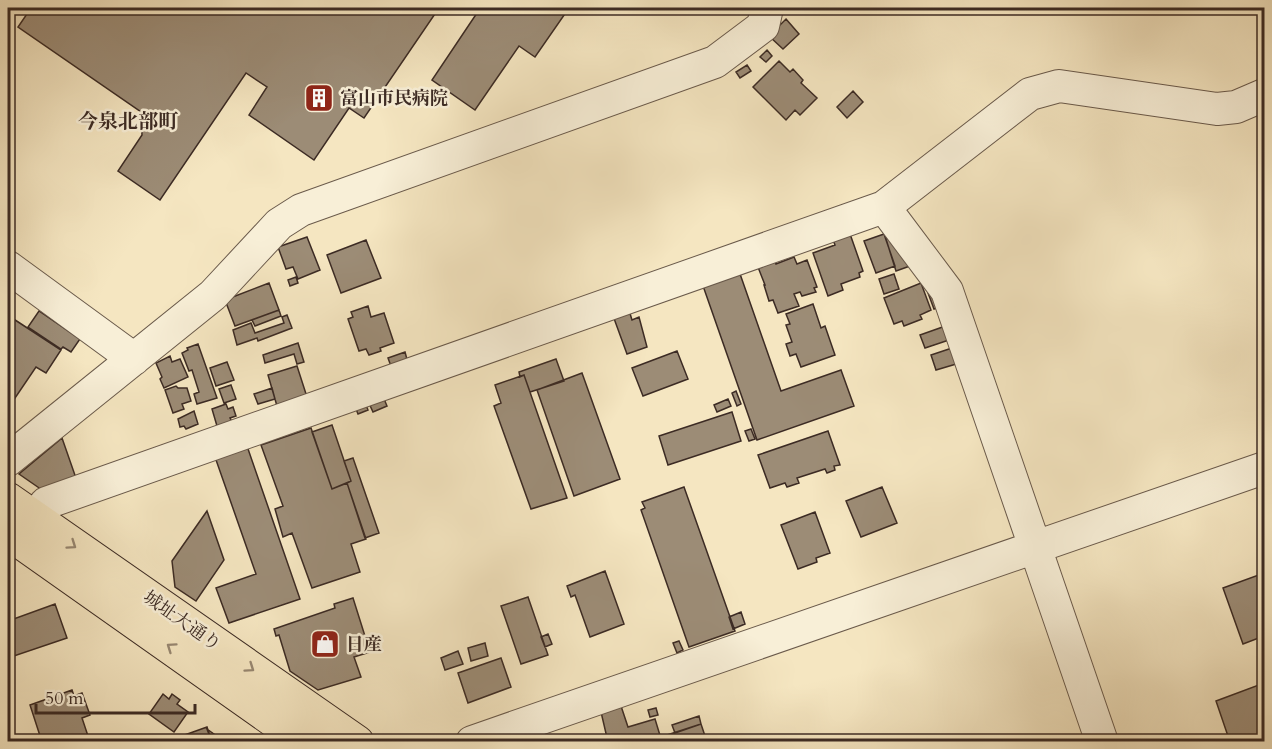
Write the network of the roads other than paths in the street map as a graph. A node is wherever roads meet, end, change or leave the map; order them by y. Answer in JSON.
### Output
{"nodes":[{"id":1,"x":767,"y":8,"type":"edge"},
{"id":2,"x":1264,"y":95,"type":"edge"},
{"id":3,"x":884,"y":207,"type":"junction"},
{"id":4,"x":8,"y":267,"type":"edge"},
{"id":5,"x":134,"y":359,"type":"junction"},
{"id":6,"x":8,"y":460,"type":"edge"},
{"id":7,"x":1264,"y":468,"type":"edge"},
{"id":8,"x":8,"y":499,"type":"edge"},
{"id":9,"x":21,"y":526,"type":"edge"},
{"id":10,"x":1034,"y":547,"type":"junction"},
{"id":11,"x":304,"y":741,"type":"edge"},
{"id":12,"x":357,"y":741,"type":"edge"},
{"id":13,"x":472,"y":741,"type":"edge"},
{"id":14,"x":1102,"y":741,"type":"edge"}],
"edges":[{"from":1,"to":5,"type":"street"},
{"from":2,"to":3,"type":"street"},
{"from":3,"to":9,"type":"street"},
{"from":3,"to":10,"type":"street"},
{"from":4,"to":5,"type":"street"},
{"from":5,"to":6,"type":"street"},
{"from":7,"to":10,"type":"street"},
{"from":8,"to":9,"type":"highway","name":"城址大通り"},
{"from":11,"to":9,"type":"highway","name":"城址大通り","one_way":true},
{"from":9,"to":12,"type":"highway","name":"城址大通り","one_way":true},
{"from":10,"to":13,"type":"street"},
{"from":10,"to":14,"type":"street"}]}
